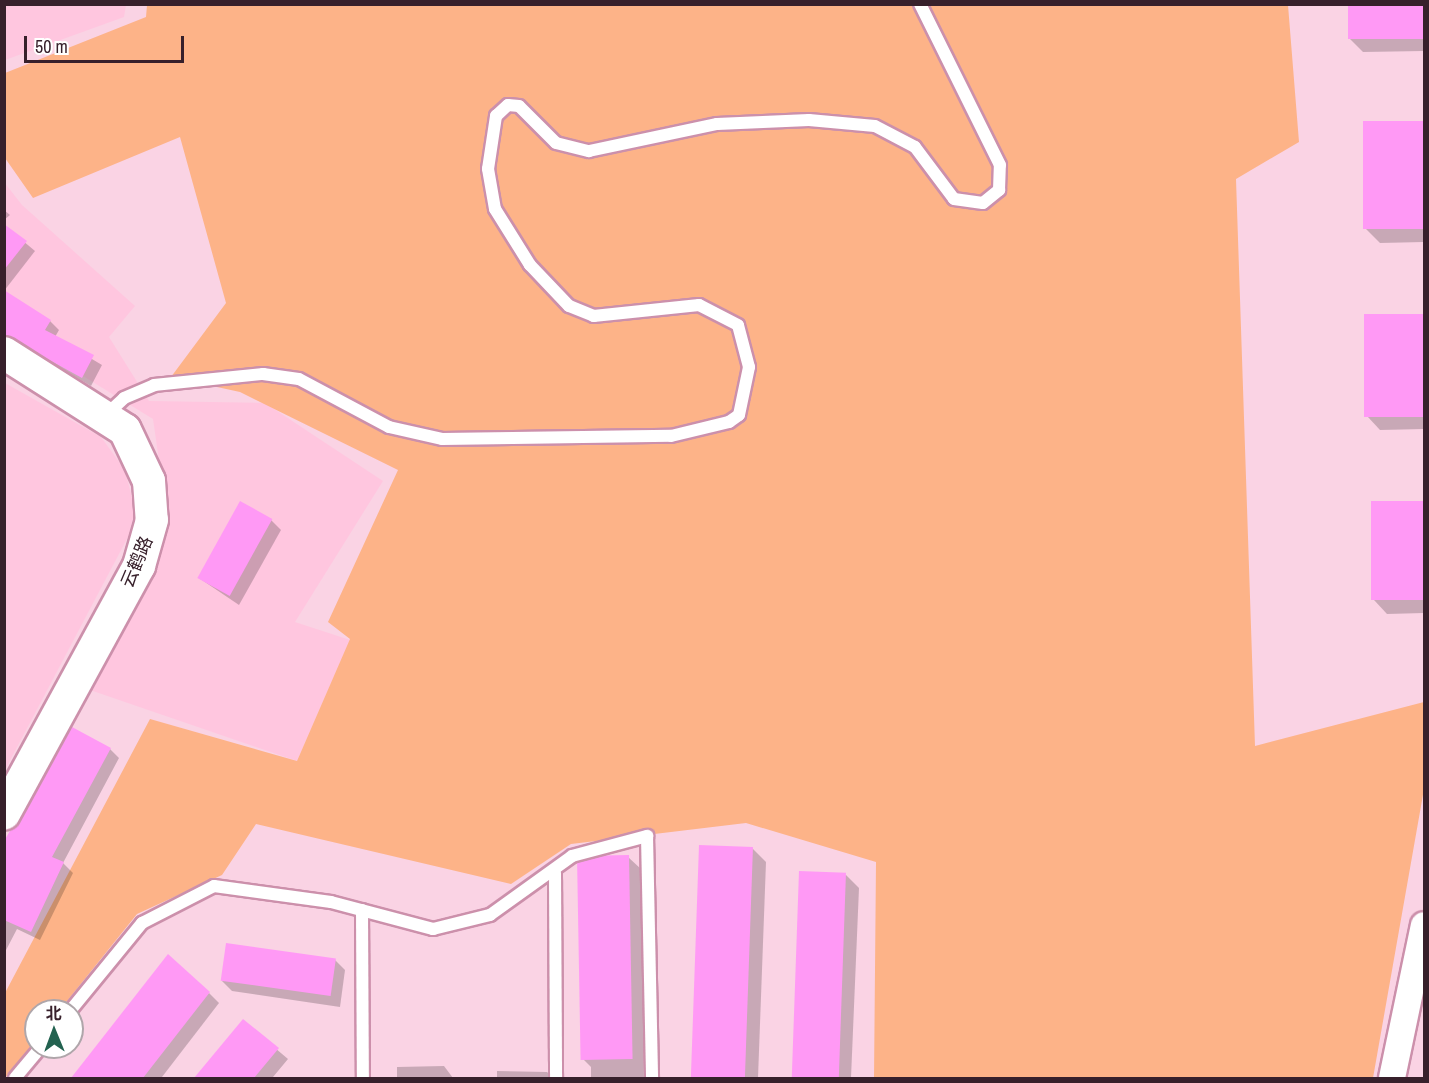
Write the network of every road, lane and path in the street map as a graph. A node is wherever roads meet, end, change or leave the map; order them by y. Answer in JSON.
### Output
{"nodes":[{"id":1,"x":920,"y":4,"type":"edge"},
{"id":2,"x":4,"y":353,"type":"edge"},
{"id":3,"x":107,"y":414,"type":"junction"},
{"id":4,"x":4,"y":814,"type":"edge"},
{"id":5,"x":555,"y":873,"type":"junction"},
{"id":6,"x":362,"y":910,"type":"junction"},
{"id":7,"x":1425,"y":925,"type":"edge"},
{"id":8,"x":80,"y":999,"type":"edge"},
{"id":9,"x":31,"y":1059,"type":"edge"},
{"id":10,"x":15,"y":1078,"type":"edge"},
{"id":11,"x":363,"y":1078,"type":"edge"},
{"id":12,"x":556,"y":1078,"type":"edge"},
{"id":13,"x":652,"y":1078,"type":"edge"},
{"id":14,"x":1392,"y":1078,"type":"edge"}],
"edges":[{"from":1,"to":3,"type":"lane"},
{"from":2,"to":3,"type":"street","name":"云鹤路"},
{"from":3,"to":4,"type":"street","name":"云鹤路"},
{"from":5,"to":6,"type":"lane"},
{"from":5,"to":12,"type":"lane"},
{"from":5,"to":13,"type":"lane"},
{"from":6,"to":8,"type":"lane"},
{"from":6,"to":11,"type":"lane"},
{"from":7,"to":14,"type":"street"},
{"from":9,"to":10,"type":"lane"}]}
